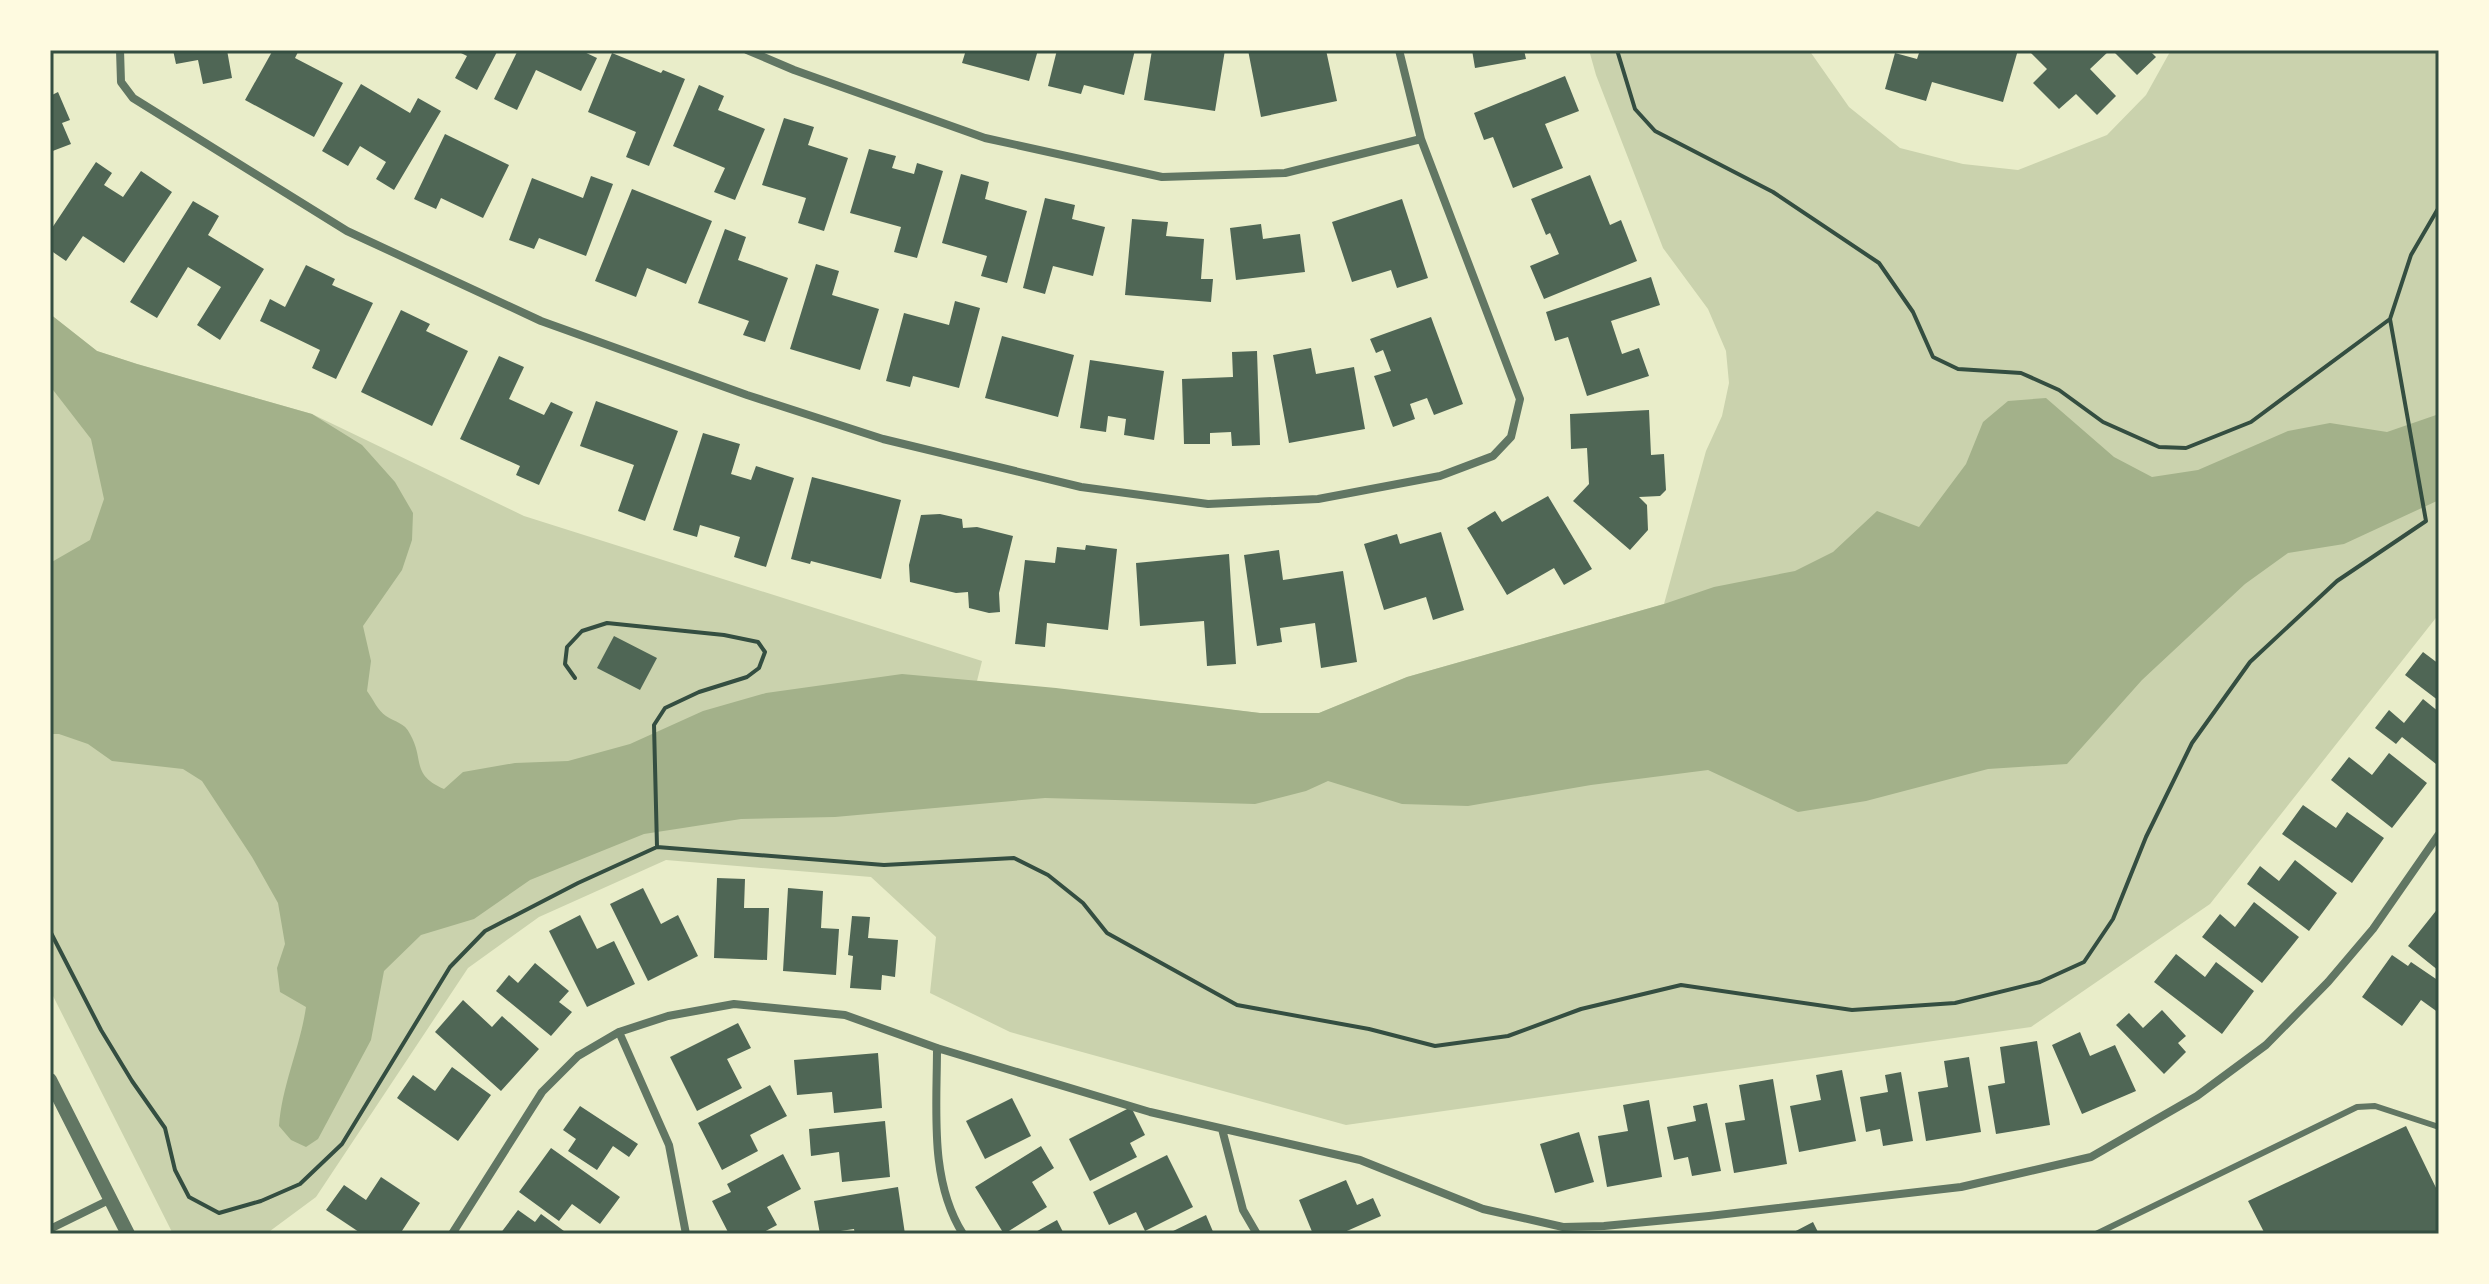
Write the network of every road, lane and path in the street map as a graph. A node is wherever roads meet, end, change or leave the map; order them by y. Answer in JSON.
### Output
{"nodes":[{"id":1,"x":120,"y":50,"type":"edge"},
{"id":2,"x":747,"y":50,"type":"edge"},
{"id":3,"x":1399,"y":50,"type":"edge"},
{"id":4,"x":1617,"y":50,"type":"edge"},
{"id":5,"x":1421,"y":139,"type":"junction"},
{"id":6,"x":2439,"y":207,"type":"edge"},
{"id":7,"x":2390,"y":319,"type":"junction"},
{"id":8,"x":575,"y":678,"type":"dead end"},
{"id":9,"x":2439,"y":834,"type":"edge"},
{"id":10,"x":657,"y":847,"type":"junction"},
{"id":11,"x":50,"y":931,"type":"edge"},
{"id":12,"x":619,"y":1032,"type":"junction"},
{"id":13,"x":937,"y":1048,"type":"junction"},
{"id":14,"x":50,"y":1080,"type":"edge"},
{"id":15,"x":2439,"y":1127,"type":"edge"},
{"id":16,"x":1222,"y":1129,"type":"junction"},
{"id":17,"x":111,"y":1199,"type":"junction"},
{"id":18,"x":50,"y":1229,"type":"edge"},
{"id":19,"x":1606,"y":1230,"type":"edge"},
{"id":20,"x":128,"y":1234,"type":"edge"},
{"id":21,"x":452,"y":1234,"type":"edge"},
{"id":22,"x":686,"y":1234,"type":"edge"},
{"id":23,"x":963,"y":1234,"type":"edge"},
{"id":24,"x":1257,"y":1234,"type":"edge"},
{"id":25,"x":2096,"y":1234,"type":"edge"}],
"edges":[{"from":1,"to":5,"type":"street"},
{"from":2,"to":5,"type":"street"},
{"from":3,"to":5,"type":"street"},
{"from":4,"to":7,"type":"path"},
{"from":6,"to":7,"type":"path"},
{"from":7,"to":10,"type":"path"},
{"from":8,"to":10,"type":"path"},
{"from":9,"to":19,"type":"street"},
{"from":10,"to":11,"type":"path"},
{"from":12,"to":13,"type":"street"},
{"from":12,"to":21,"type":"street"},
{"from":12,"to":22,"type":"street"},
{"from":13,"to":16,"type":"street"},
{"from":13,"to":23,"type":"street"},
{"from":14,"to":17,"type":"street"},
{"from":15,"to":25,"type":"lane"},
{"from":16,"to":19,"type":"street"},
{"from":16,"to":24,"type":"street"},
{"from":17,"to":18,"type":"street"},
{"from":17,"to":20,"type":"street"}]}
